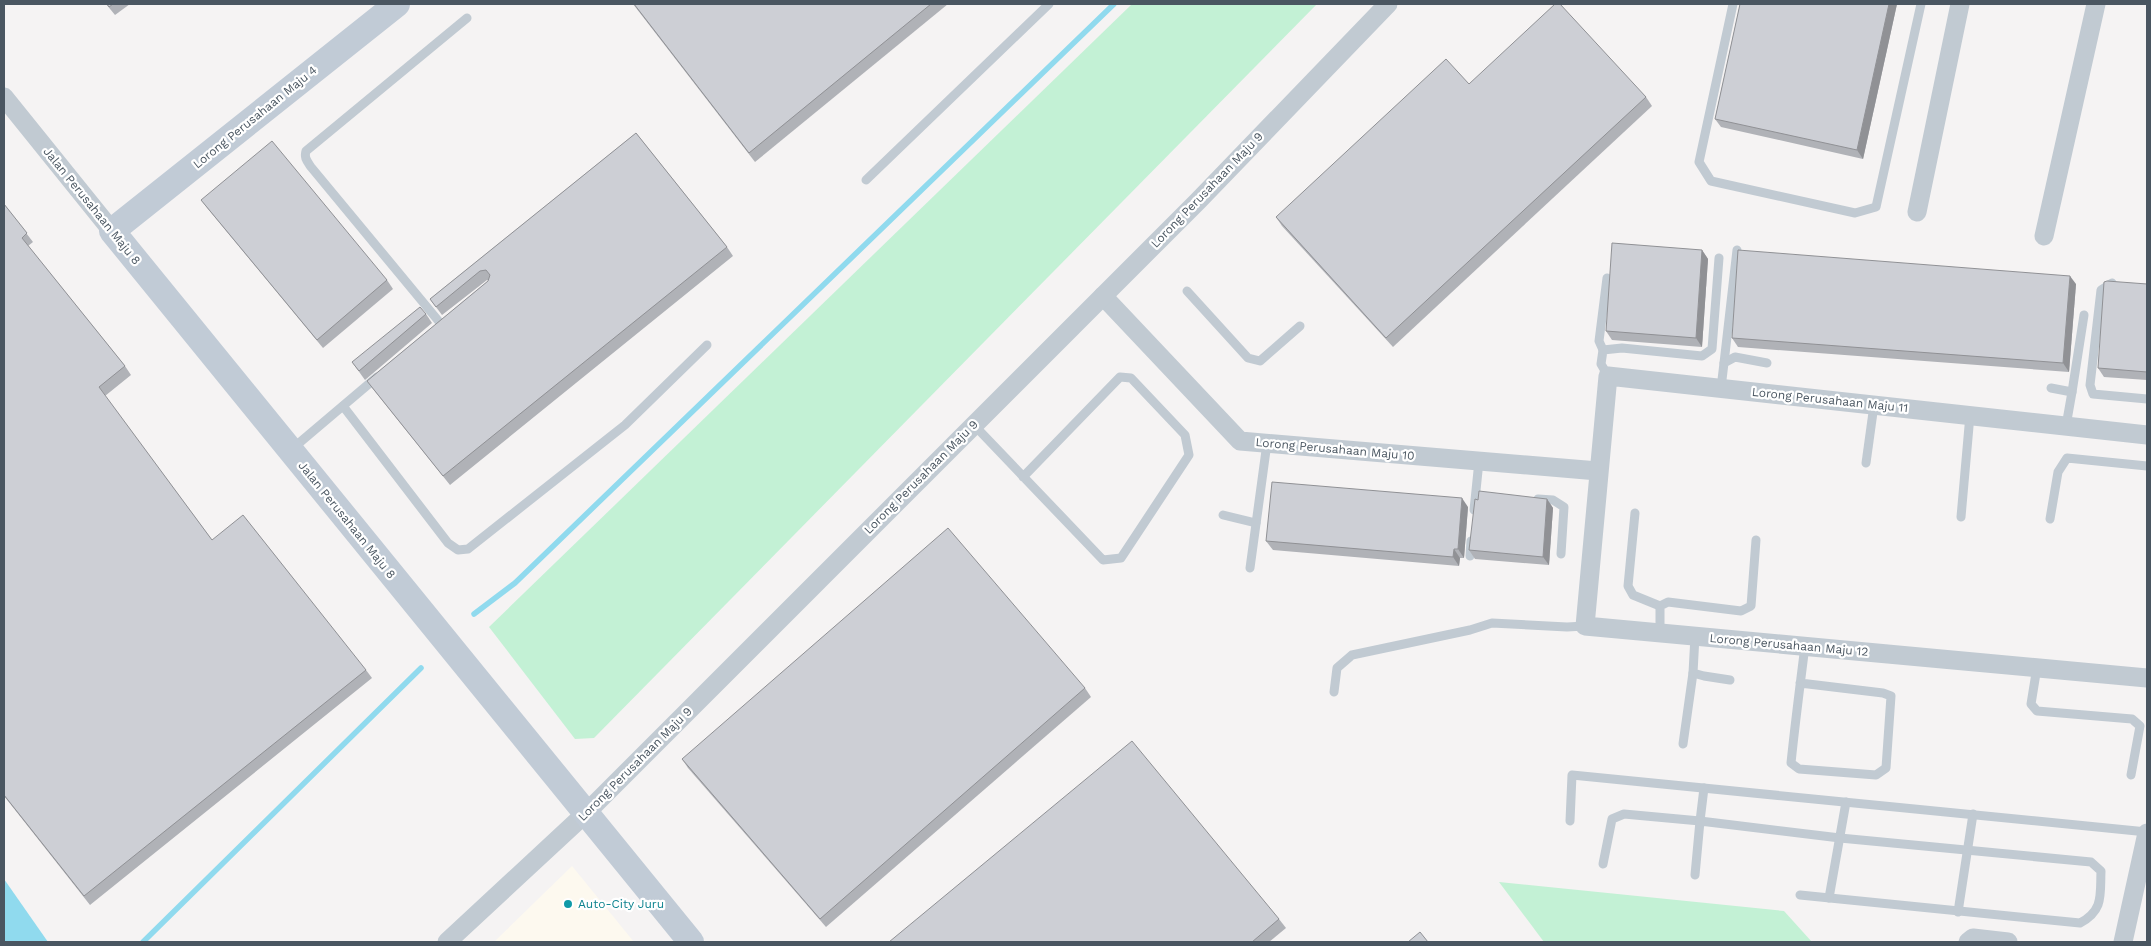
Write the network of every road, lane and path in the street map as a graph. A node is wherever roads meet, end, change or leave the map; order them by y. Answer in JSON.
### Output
{"nodes":[{"id":1,"x":397,"y":4,"type":"edge"},
{"id":2,"x":1049,"y":4,"type":"edge"},
{"id":3,"x":1388,"y":4,"type":"edge"},
{"id":4,"x":1733,"y":4,"type":"edge"},
{"id":5,"x":1921,"y":4,"type":"edge"},
{"id":6,"x":1960,"y":4,"type":"edge"},
{"id":7,"x":2096,"y":4,"type":"edge"},
{"id":8,"x":467,"y":18,"type":"dead end"},
{"id":9,"x":4,"y":97,"type":"edge"},
{"id":10,"x":866,"y":180,"type":"dead end"},
{"id":11,"x":1917,"y":212,"type":"dead end"},
{"id":12,"x":112,"y":231,"type":"junction"},
{"id":13,"x":2044,"y":236,"type":"dead end"},
{"id":14,"x":1737,"y":250,"type":"edge"},
{"id":15,"x":1719,"y":258,"type":"dead end"},
{"id":16,"x":1607,"y":278,"type":"dead end"},
{"id":17,"x":2120,"y":284,"type":"edge"},
{"id":18,"x":1187,"y":291,"type":"dead end"},
{"id":19,"x":1103,"y":296,"type":"junction"},
{"id":20,"x":2084,"y":315,"type":"dead end"},
{"id":21,"x":1300,"y":326,"type":"dead end"},
{"id":22,"x":434,"y":330,"type":"edge"},
{"id":23,"x":707,"y":345,"type":"dead end"},
{"id":24,"x":1603,"y":350,"type":"junction"},
{"id":25,"x":1724,"y":362,"type":"junction"},
{"id":26,"x":1766,"y":363,"type":"dead end"},
{"id":27,"x":388,"y":368,"type":"edge"},
{"id":28,"x":1608,"y":376,"type":"junction"},
{"id":29,"x":1721,"y":388,"type":"junction"},
{"id":30,"x":2051,"y":388,"type":"dead end"},
{"id":31,"x":2072,"y":392,"type":"junction"},
{"id":32,"x":2147,"y":399,"type":"edge"},
{"id":33,"x":1874,"y":405,"type":"junction"},
{"id":34,"x":343,"y":406,"type":"junction"},
{"id":35,"x":1970,"y":415,"type":"junction"},
{"id":36,"x":974,"y":425,"type":"junction"},
{"id":37,"x":2066,"y":426,"type":"junction"},
{"id":38,"x":2147,"y":434,"type":"edge"},
{"id":39,"x":1267,"y":443,"type":"junction"},
{"id":40,"x":291,"y":450,"type":"junction"},
{"id":41,"x":1479,"y":461,"type":"junction"},
{"id":42,"x":1866,"y":463,"type":"dead end"},
{"id":43,"x":2147,"y":466,"type":"edge"},
{"id":44,"x":1598,"y":471,"type":"junction"},
{"id":45,"x":1023,"y":477,"type":"junction"},
{"id":46,"x":1524,"y":497,"type":"edge"},
{"id":47,"x":1635,"y":513,"type":"dead end"},
{"id":48,"x":1222,"y":515,"type":"dead end"},
{"id":49,"x":1960,"y":517,"type":"dead end"},
{"id":50,"x":2050,"y":519,"type":"dead end"},
{"id":51,"x":1256,"y":523,"type":"junction"},
{"id":52,"x":1756,"y":540,"type":"dead end"},
{"id":53,"x":1561,"y":554,"type":"dead end"},
{"id":54,"x":1470,"y":556,"type":"edge"},
{"id":55,"x":1250,"y":568,"type":"dead end"},
{"id":56,"x":1660,"y":606,"type":"junction"},
{"id":57,"x":1585,"y":626,"type":"junction"},
{"id":58,"x":1660,"y":633,"type":"junction"},
{"id":59,"x":1695,"y":636,"type":"junction"},
{"id":60,"x":1805,"y":646,"type":"junction"},
{"id":61,"x":2037,"y":667,"type":"junction"},
{"id":62,"x":1692,"y":672,"type":"junction"},
{"id":63,"x":2147,"y":678,"type":"edge"},
{"id":64,"x":1730,"y":680,"type":"dead end"},
{"id":65,"x":1800,"y":683,"type":"junction"},
{"id":66,"x":1334,"y":692,"type":"dead end"},
{"id":67,"x":1683,"y":744,"type":"dead end"},
{"id":68,"x":2131,"y":775,"type":"dead end"},
{"id":69,"x":1704,"y":788,"type":"junction"},
{"id":70,"x":1846,"y":802,"type":"junction"},
{"id":71,"x":586,"y":813,"type":"junction"},
{"id":72,"x":1973,"y":814,"type":"junction"},
{"id":73,"x":1570,"y":821,"type":"dead end"},
{"id":74,"x":1700,"y":822,"type":"junction"},
{"id":75,"x":2147,"y":832,"type":"edge"},
{"id":76,"x":1840,"y":838,"type":"junction"},
{"id":77,"x":1967,"y":850,"type":"junction"},
{"id":78,"x":1603,"y":864,"type":"dead end"},
{"id":79,"x":1694,"y":875,"type":"dead end"},
{"id":80,"x":1800,"y":895,"type":"dead end"},
{"id":81,"x":1829,"y":898,"type":"junction"},
{"id":82,"x":1958,"y":912,"type":"junction"},
{"id":83,"x":446,"y":942,"type":"edge"},
{"id":84,"x":691,"y":942,"type":"edge"},
{"id":85,"x":1968,"y":942,"type":"edge"},
{"id":86,"x":2008,"y":942,"type":"edge"},
{"id":87,"x":2123,"y":942,"type":"edge"}],
"edges":[{"from":1,"to":12,"type":"street","name":"Lorong Perusahaan Maju 4"},
{"from":2,"to":10,"type":"lane"},
{"from":3,"to":19,"type":"street","name":"Lorong Perusahaan Maju 9"},
{"from":4,"to":5,"type":"lane"},
{"from":6,"to":11,"type":"street"},
{"from":7,"to":13,"type":"street"},
{"from":8,"to":22,"type":"lane"},
{"from":9,"to":12,"type":"street","name":"Jalan Perusahaan Maju 8"},
{"from":12,"to":40,"type":"street","name":"Jalan Perusahaan Maju 8"},
{"from":14,"to":25,"type":"lane"},
{"from":15,"to":24,"type":"lane"},
{"from":16,"to":24,"type":"lane"},
{"from":17,"to":32,"type":"lane"},
{"from":18,"to":21,"type":"lane"},
{"from":19,"to":36,"type":"street","name":"Lorong Perusahaan Maju 9"},
{"from":19,"to":39,"type":"street","name":"Lorong Perusahaan Maju 10"},
{"from":20,"to":31,"type":"lane"},
{"from":23,"to":34,"type":"lane"},
{"from":24,"to":28,"type":"lane"},
{"from":25,"to":26,"type":"lane"},
{"from":25,"to":29,"type":"lane"},
{"from":27,"to":34,"type":"lane"},
{"from":28,"to":29,"type":"street","name":"Lorong Perusahaan Maju 11"},
{"from":28,"to":44,"type":"street"},
{"from":29,"to":33,"type":"street","name":"Lorong Perusahaan Maju 11"},
{"from":30,"to":31,"type":"lane"},
{"from":31,"to":37,"type":"lane"},
{"from":33,"to":35,"type":"street","name":"Lorong Perusahaan Maju 11"},
{"from":33,"to":42,"type":"lane"},
{"from":34,"to":40,"type":"lane"},
{"from":35,"to":37,"type":"street","name":"Lorong Perusahaan Maju 11"},
{"from":35,"to":49,"type":"lane"},
{"from":36,"to":45,"type":"lane"},
{"from":36,"to":71,"type":"street","name":"Lorong Perusahaan Maju 9"},
{"from":37,"to":38,"type":"street","name":"Lorong Perusahaan Maju 11"},
{"from":39,"to":41,"type":"street","name":"Lorong Perusahaan Maju 10"},
{"from":39,"to":51,"type":"lane"},
{"from":40,"to":71,"type":"street","name":"Jalan Perusahaan Maju 8"},
{"from":41,"to":44,"type":"street","name":"Lorong Perusahaan Maju 10"},
{"from":41,"to":54,"type":"lane"},
{"from":43,"to":50,"type":"lane"},
{"from":44,"to":57,"type":"street"},
{"from":45,"to":45,"type":"lane"},
{"from":46,"to":53,"type":"lane"},
{"from":47,"to":56,"type":"lane"},
{"from":48,"to":51,"type":"lane"},
{"from":51,"to":55,"type":"lane"},
{"from":52,"to":56,"type":"lane"},
{"from":56,"to":58,"type":"lane"},
{"from":57,"to":58,"type":"street","name":"Lorong Perusahaan Maju 12"},
{"from":57,"to":66,"type":"lane"},
{"from":58,"to":59,"type":"street","name":"Lorong Perusahaan Maju 12"},
{"from":59,"to":60,"type":"street","name":"Lorong Perusahaan Maju 12"},
{"from":59,"to":62,"type":"lane"},
{"from":60,"to":61,"type":"street","name":"Lorong Perusahaan Maju 12"},
{"from":60,"to":65,"type":"lane"},
{"from":61,"to":63,"type":"street","name":"Lorong Perusahaan Maju 12"},
{"from":61,"to":68,"type":"lane"},
{"from":62,"to":64,"type":"lane"},
{"from":62,"to":67,"type":"lane"},
{"from":65,"to":65,"type":"lane"},
{"from":69,"to":70,"type":"lane"},
{"from":69,"to":73,"type":"lane"},
{"from":69,"to":74,"type":"lane"},
{"from":70,"to":72,"type":"lane"},
{"from":70,"to":76,"type":"lane"},
{"from":71,"to":83,"type":"street","name":"Lorong Perusahaan Maju 9"},
{"from":71,"to":84,"type":"street","name":"Jalan Perusahaan Maju 8"},
{"from":72,"to":75,"type":"lane"},
{"from":72,"to":77,"type":"lane"},
{"from":74,"to":76,"type":"lane"},
{"from":74,"to":78,"type":"lane"},
{"from":74,"to":79,"type":"lane"},
{"from":75,"to":87,"type":"street"},
{"from":76,"to":77,"type":"lane"},
{"from":76,"to":81,"type":"lane"},
{"from":77,"to":82,"type":"lane"},
{"from":77,"to":82,"type":"lane"},
{"from":80,"to":81,"type":"lane"},
{"from":81,"to":82,"type":"lane"},
{"from":85,"to":86,"type":"street"}]}
